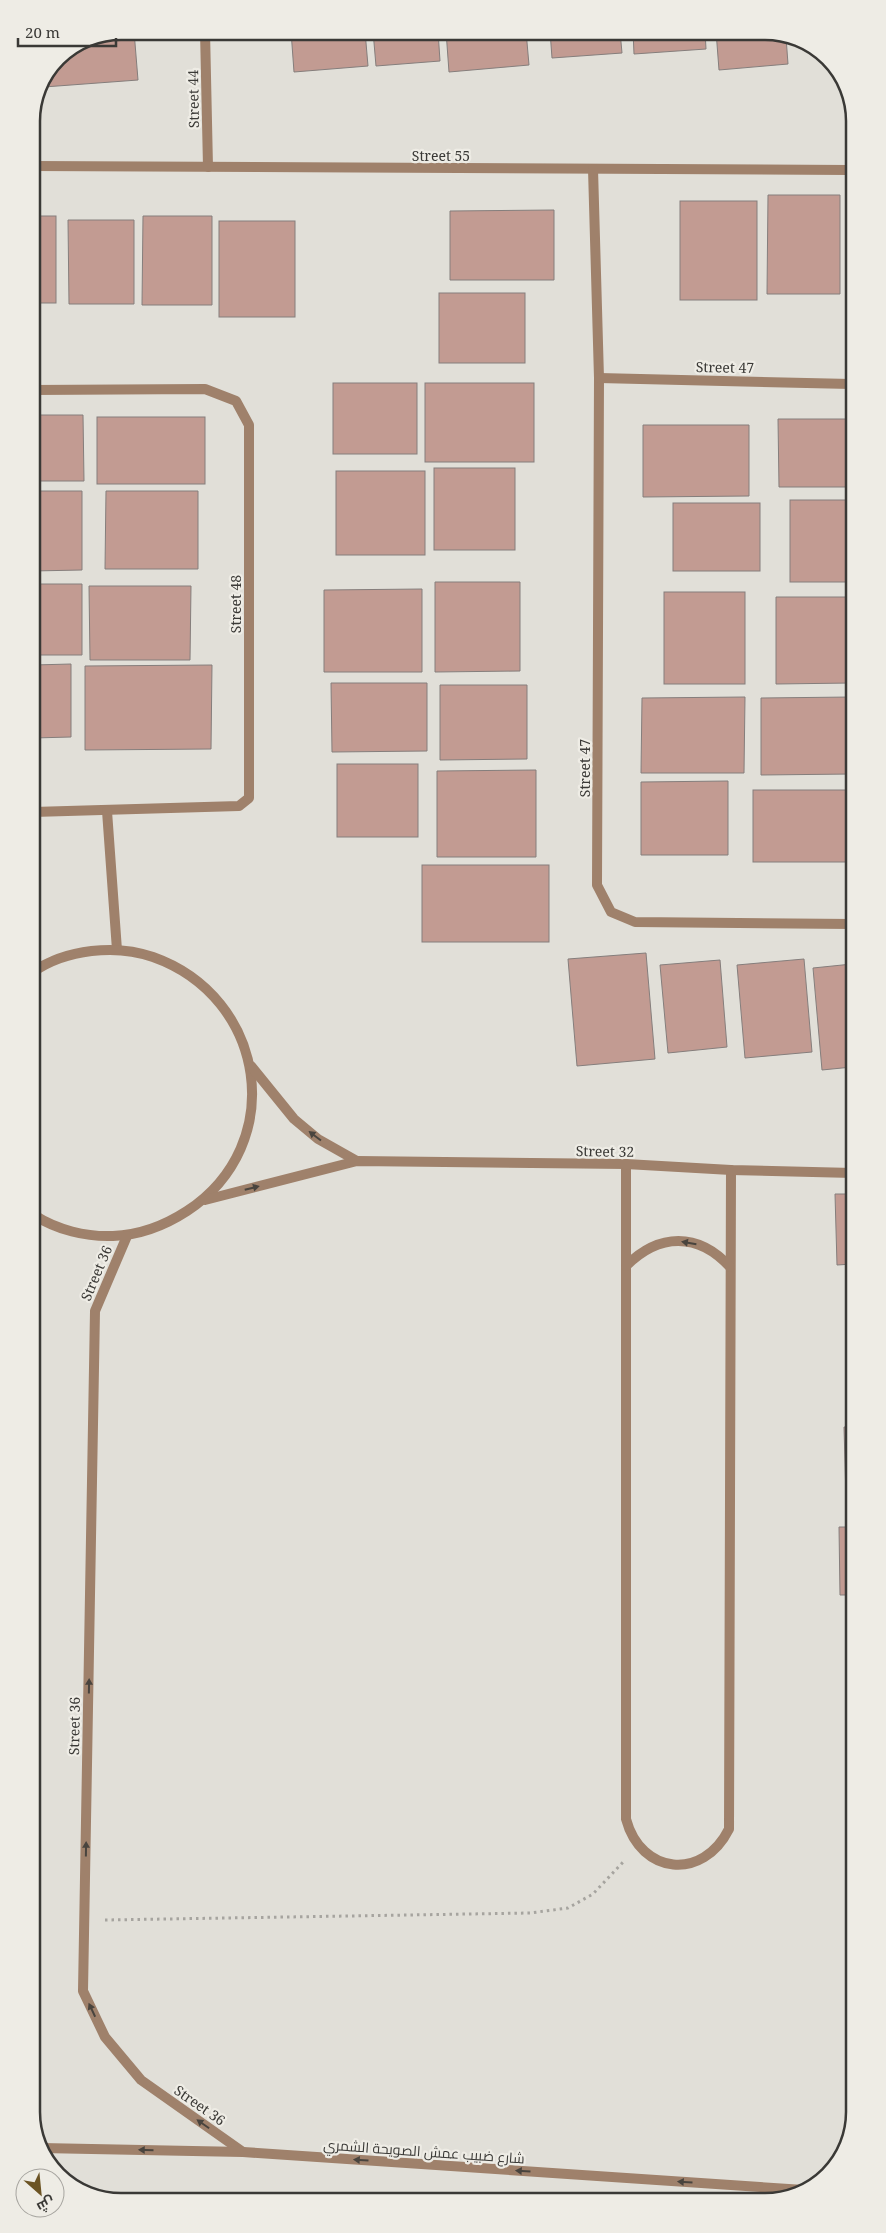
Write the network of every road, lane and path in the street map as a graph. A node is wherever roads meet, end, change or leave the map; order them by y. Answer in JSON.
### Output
{"nodes":[{"id":1,"x":205,"y":40,"type":"edge"},
{"id":2,"x":40,"y":166,"type":"edge"},
{"id":3,"x":208,"y":167,"type":"junction"},
{"id":4,"x":593,"y":169,"type":"junction"},
{"id":5,"x":846,"y":170,"type":"edge"},
{"id":6,"x":598,"y":378,"type":"junction"},
{"id":7,"x":846,"y":384,"type":"edge"},
{"id":8,"x":40,"y":390,"type":"edge"},
{"id":9,"x":107,"y":811,"type":"junction"},
{"id":10,"x":40,"y":812,"type":"edge"},
{"id":11,"x":846,"y":924,"type":"edge"},
{"id":12,"x":117,"y":950,"type":"junction"},
{"id":13,"x":40,"y":969,"type":"edge"},
{"id":14,"x":250,"y":1065,"type":"junction"},
{"id":15,"x":357,"y":1161,"type":"junction"},
{"id":16,"x":626,"y":1164,"type":"junction"},
{"id":17,"x":731,"y":1170,"type":"junction"},
{"id":18,"x":846,"y":1173,"type":"edge"},
{"id":19,"x":205,"y":1200,"type":"junction"},
{"id":20,"x":40,"y":1218,"type":"edge"},
{"id":21,"x":127,"y":1236,"type":"junction"},
{"id":22,"x":626,"y":1266,"type":"junction"},
{"id":23,"x":730,"y":1267,"type":"junction"},
{"id":24,"x":637,"y":1845,"type":"junction"},
{"id":25,"x":85,"y":1920,"type":"junction"},
{"id":26,"x":48,"y":2148,"type":"edge"},
{"id":27,"x":243,"y":2152,"type":"junction"},
{"id":28,"x":791,"y":2189,"type":"edge"}],
"edges":[{"from":1,"to":3,"type":"street","name":"Street 44"},
{"from":2,"to":3,"type":"street","name":"Street 55"},
{"from":3,"to":4,"type":"street","name":"Street 55"},
{"from":4,"to":5,"type":"street","name":"Street 55"},
{"from":4,"to":6,"type":"street","name":"Street 47"},
{"from":6,"to":7,"type":"street","name":"Street 47"},
{"from":6,"to":11,"type":"street","name":"Street 47"},
{"from":8,"to":9,"type":"street","name":"Street 48"},
{"from":9,"to":10,"type":"street","name":"Street 48"},
{"from":9,"to":12,"type":"street"},
{"from":12,"to":13,"type":"street"},
{"from":12,"to":14,"type":"street"},
{"from":15,"to":14,"type":"street","name":"Street 32","one_way":true},
{"from":14,"to":19,"type":"street"},
{"from":15,"to":16,"type":"street","name":"Street 32"},
{"from":19,"to":15,"type":"street","name":"Street 32","one_way":true},
{"from":16,"to":17,"type":"street","name":"Street 32"},
{"from":16,"to":22,"type":"street"},
{"from":17,"to":18,"type":"street","name":"Street 32"},
{"from":17,"to":23,"type":"street"},
{"from":19,"to":21,"type":"street"},
{"from":20,"to":21,"type":"street"},
{"from":25,"to":21,"type":"street","name":"Street 36","one_way":true},
{"from":23,"to":22,"type":"street","one_way":true},
{"from":22,"to":24,"type":"street"},
{"from":23,"to":24,"type":"street"},
{"from":24,"to":25,"type":"path"},
{"from":27,"to":25,"type":"street","name":"Street 36","one_way":true},
{"from":27,"to":26,"type":"street","name":"شارع ضبيب عمش الصويحة الشمري","one_way":true},
{"from":28,"to":27,"type":"street","name":"شارع ضبيب عمش الصويحة الشمري","one_way":true}]}
